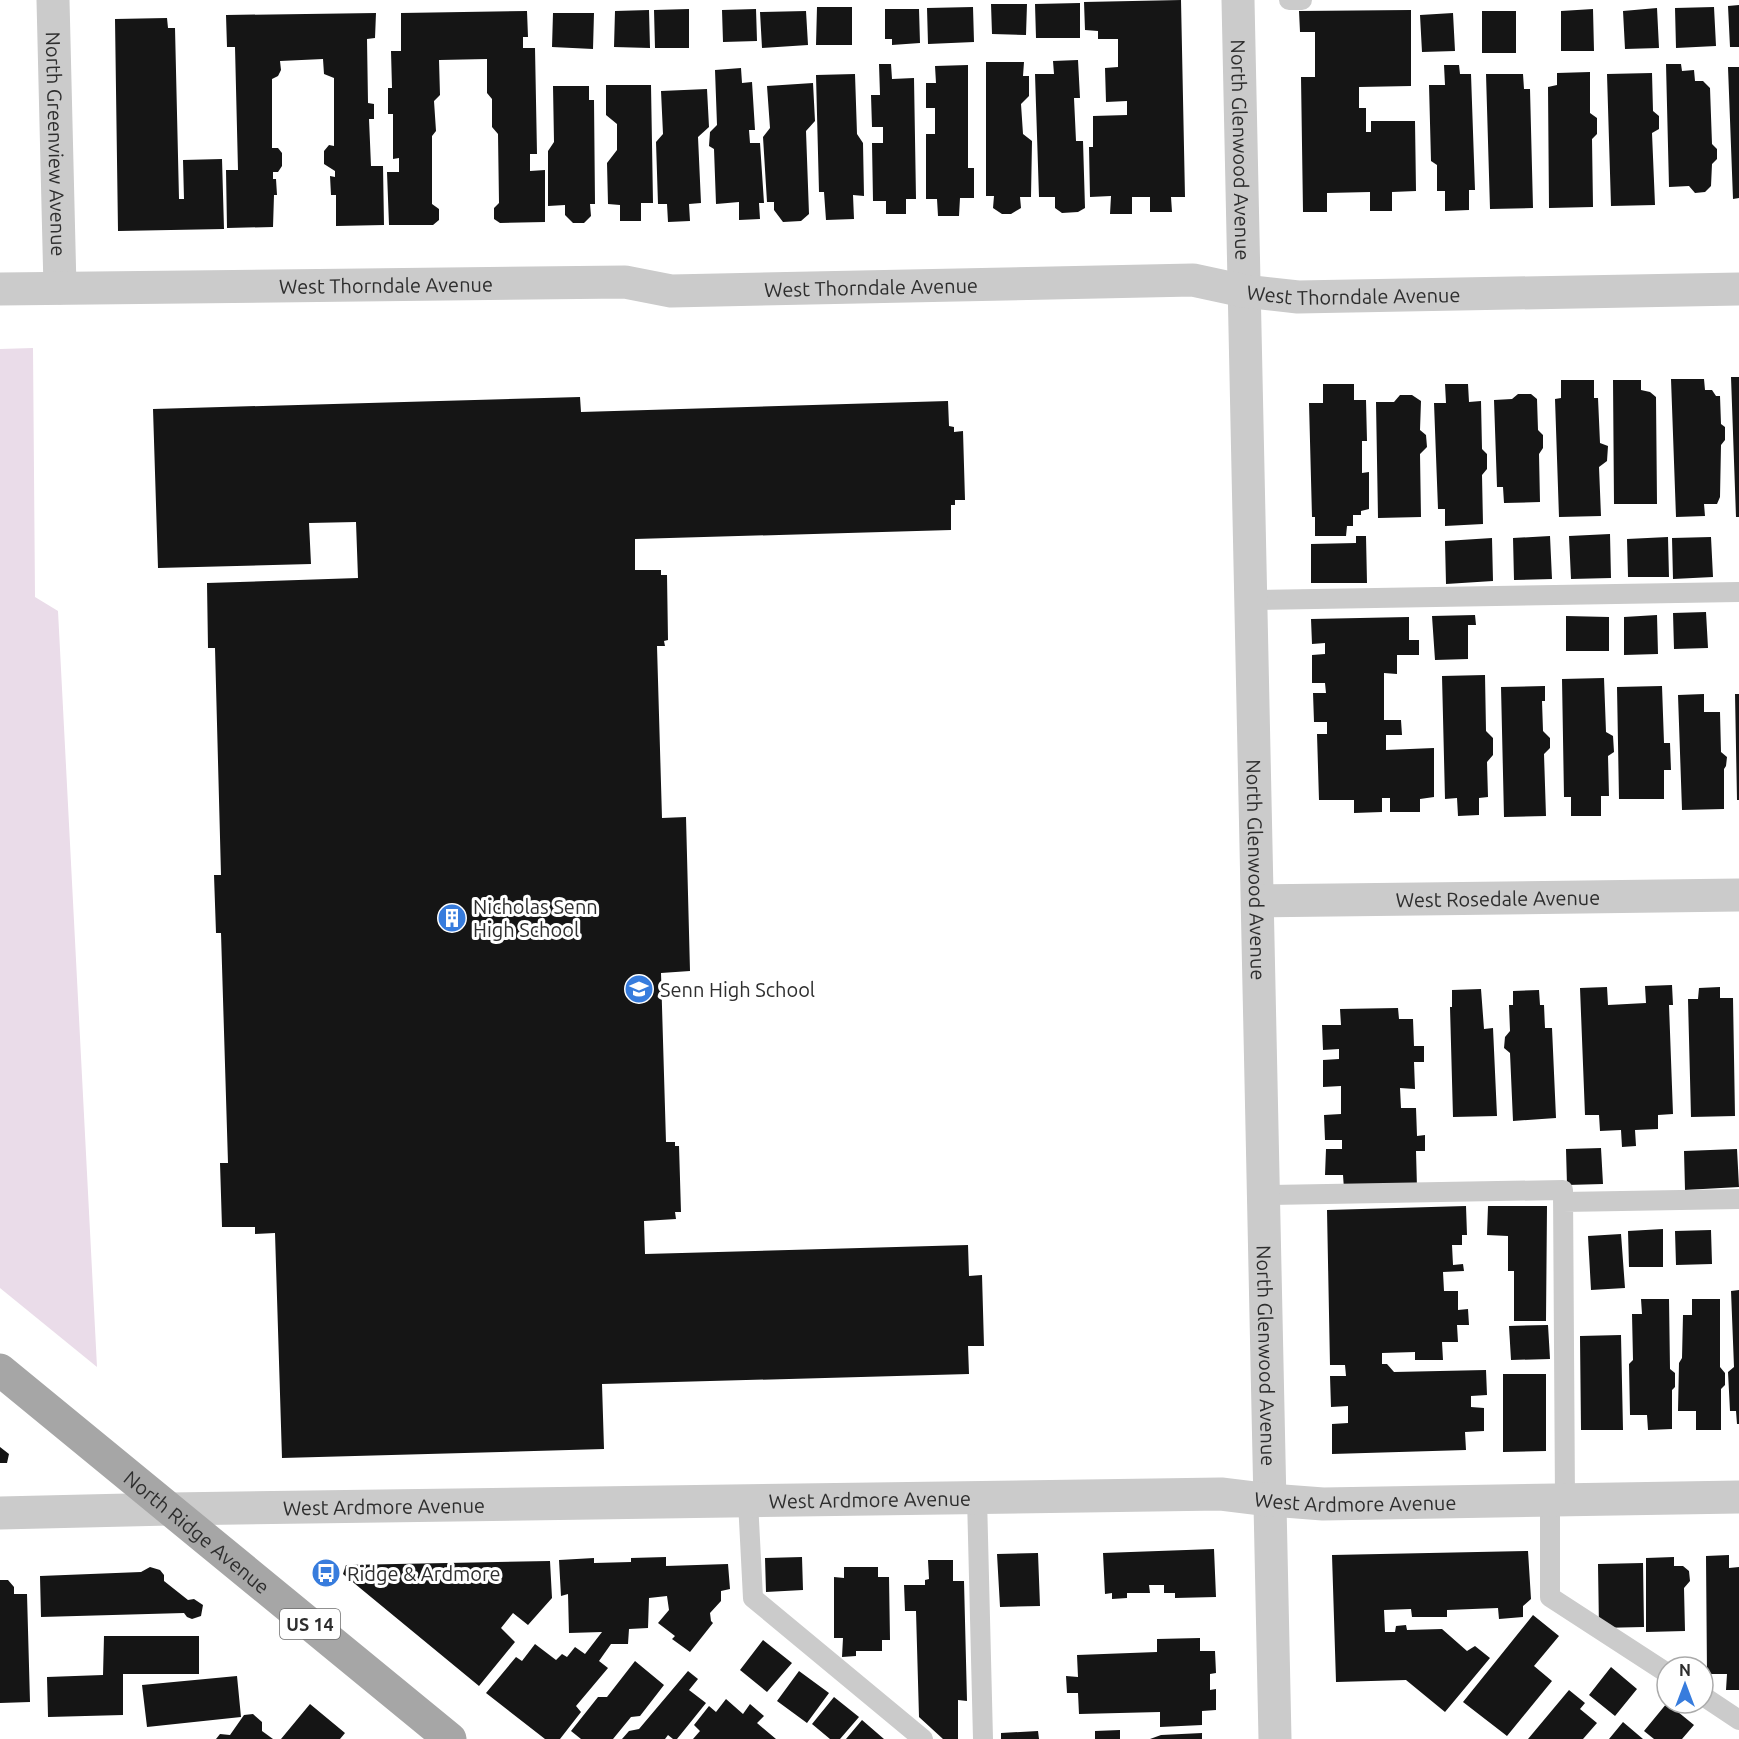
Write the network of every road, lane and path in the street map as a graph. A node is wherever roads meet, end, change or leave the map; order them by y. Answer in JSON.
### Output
{"nodes":[{"id":1,"x":53,"y":0,"type":"edge"},
{"id":2,"x":1238,"y":0,"type":"edge"},
{"id":3,"x":1288,"y":0,"type":"edge"},
{"id":4,"x":1302,"y":0,"type":"edge"},
{"id":5,"x":60,"y":288,"type":"junction"},
{"id":6,"x":0,"y":289,"type":"edge"},
{"id":7,"x":1739,"y":289,"type":"edge"},
{"id":8,"x":1244,"y":291,"type":"junction"},
{"id":9,"x":1739,"y":592,"type":"edge"},
{"id":10,"x":1251,"y":600,"type":"junction"},
{"id":11,"x":1739,"y":895,"type":"edge"},
{"id":12,"x":1257,"y":902,"type":"junction"},
{"id":13,"x":1264,"y":1195,"type":"junction"},
{"id":14,"x":1739,"y":1199,"type":"edge"},
{"id":15,"x":1563,"y":1202,"type":"junction"},
{"id":16,"x":0,"y":1370,"type":"edge"},
{"id":17,"x":977,"y":1497,"type":"junction"},
{"id":18,"x":1739,"y":1497,"type":"edge"},
{"id":19,"x":1270,"y":1500,"type":"junction"},
{"id":20,"x":1558,"y":1500,"type":"junction"},
{"id":21,"x":748,"y":1501,"type":"junction"},
{"id":22,"x":170,"y":1509,"type":"junction"},
{"id":23,"x":0,"y":1514,"type":"edge"},
{"id":24,"x":1655,"y":1665,"type":"edge"},
{"id":25,"x":1715,"y":1704,"type":"edge"},
{"id":26,"x":1739,"y":1719,"type":"edge"},
{"id":27,"x":450,"y":1739,"type":"edge"},
{"id":28,"x":923,"y":1739,"type":"edge"},
{"id":29,"x":983,"y":1739,"type":"edge"},
{"id":30,"x":1275,"y":1739,"type":"edge"}],
"edges":[{"from":1,"to":5,"type":"street","name":"North Greenview Avenue"},
{"from":2,"to":8,"type":"street","name":"North Glenwood Avenue"},
{"from":3,"to":4,"type":"lane"},
{"from":5,"to":6,"type":"street","name":"West Thorndale Avenue"},
{"from":5,"to":8,"type":"street","name":"West Thorndale Avenue"},
{"from":7,"to":8,"type":"street","name":"West Thorndale Avenue"},
{"from":8,"to":10,"type":"street","name":"North Glenwood Avenue"},
{"from":9,"to":10,"type":"lane"},
{"from":10,"to":12,"type":"street","name":"North Glenwood Avenue"},
{"from":11,"to":12,"type":"street","name":"West Rosedale Avenue"},
{"from":12,"to":13,"type":"street","name":"North Glenwood Avenue"},
{"from":13,"to":15,"type":"lane"},
{"from":13,"to":19,"type":"street","name":"North Glenwood Avenue"},
{"from":14,"to":15,"type":"lane"},
{"from":15,"to":20,"type":"lane"},
{"from":16,"to":22,"type":"main road","name":"North Ridge Avenue","number":"US 14"},
{"from":17,"to":19,"type":"street","name":"West Ardmore Avenue"},
{"from":17,"to":21,"type":"street","name":"West Ardmore Avenue"},
{"from":17,"to":29,"type":"lane"},
{"from":18,"to":20,"type":"street","name":"West Ardmore Avenue"},
{"from":19,"to":20,"type":"street","name":"West Ardmore Avenue"},
{"from":19,"to":30,"type":"street","name":"North Glenwood Avenue"},
{"from":20,"to":24,"type":"lane"},
{"from":21,"to":22,"type":"street","name":"West Ardmore Avenue"},
{"from":21,"to":28,"type":"lane"},
{"from":22,"to":23,"type":"street","name":"West Ardmore Avenue"},
{"from":22,"to":27,"type":"main road","name":"North Ridge Avenue","number":"US 14"},
{"from":25,"to":26,"type":"lane"}]}
